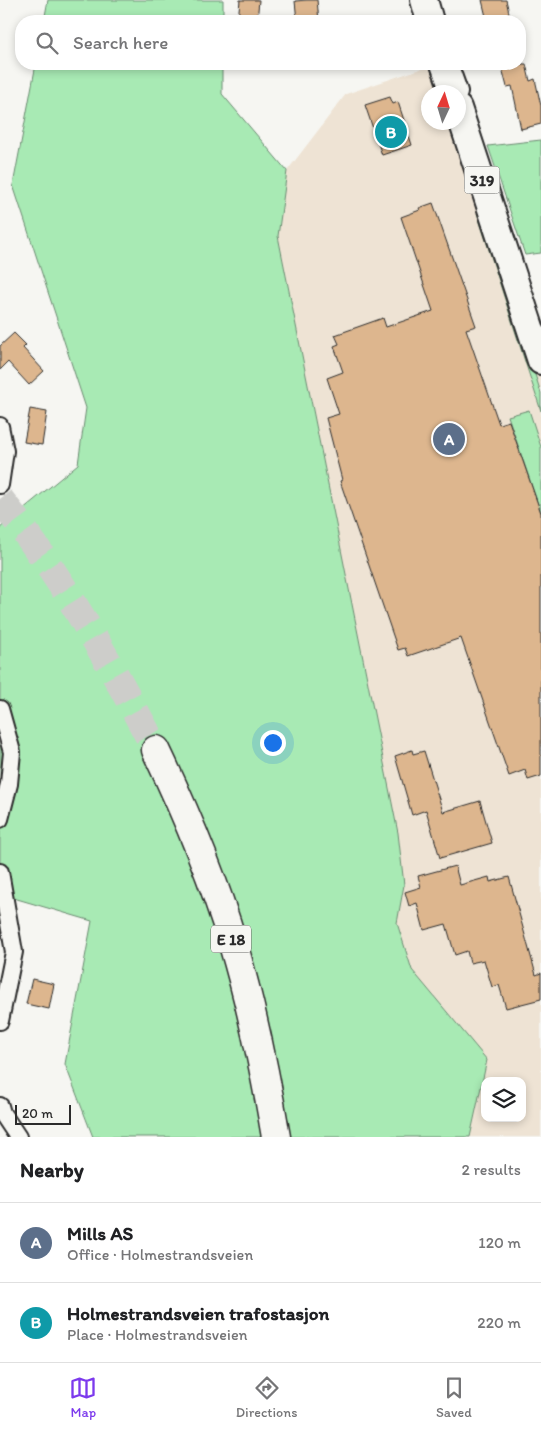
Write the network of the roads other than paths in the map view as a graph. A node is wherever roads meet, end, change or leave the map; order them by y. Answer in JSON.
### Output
{"nodes":[{"id":1,"x":424,"y":0,"type":"edge"},
{"id":2,"x":428,"y":15,"type":"edge"},
{"id":3,"x":446,"y":70,"type":"edge"},
{"id":4,"x":452,"y":85,"type":"edge"},
{"id":5,"x":465,"y":130,"type":"edge"},
{"id":6,"x":541,"y":361,"type":"edge"},
{"id":7,"x":0,"y":426,"type":"edge"},
{"id":8,"x":0,"y":485,"type":"edge"},
{"id":9,"x":0,"y":709,"type":"edge"},
{"id":10,"x":156,"y":750,"type":"tunnel mouth"},
{"id":11,"x":0,"y":819,"type":"edge"},
{"id":12,"x":0,"y":872,"type":"edge"},
{"id":13,"x":0,"y":1021,"type":"edge"},
{"id":14,"x":0,"y":1106,"type":"edge"},
{"id":15,"x":18,"y":1137,"type":"edge"},
{"id":16,"x":276,"y":1137,"type":"edge"}],
"edges":[{"from":1,"to":2,"type":"main road"},
{"from":3,"to":4,"type":"main road"},
{"from":5,"to":6,"type":"main road","number":"319"},
{"from":7,"to":8,"type":"street"},
{"from":9,"to":11,"type":"street"},
{"from":10,"to":16,"type":"highway","number":"E 18"},
{"from":12,"to":13,"type":"street"},
{"from":14,"to":15,"type":"street"}]}
